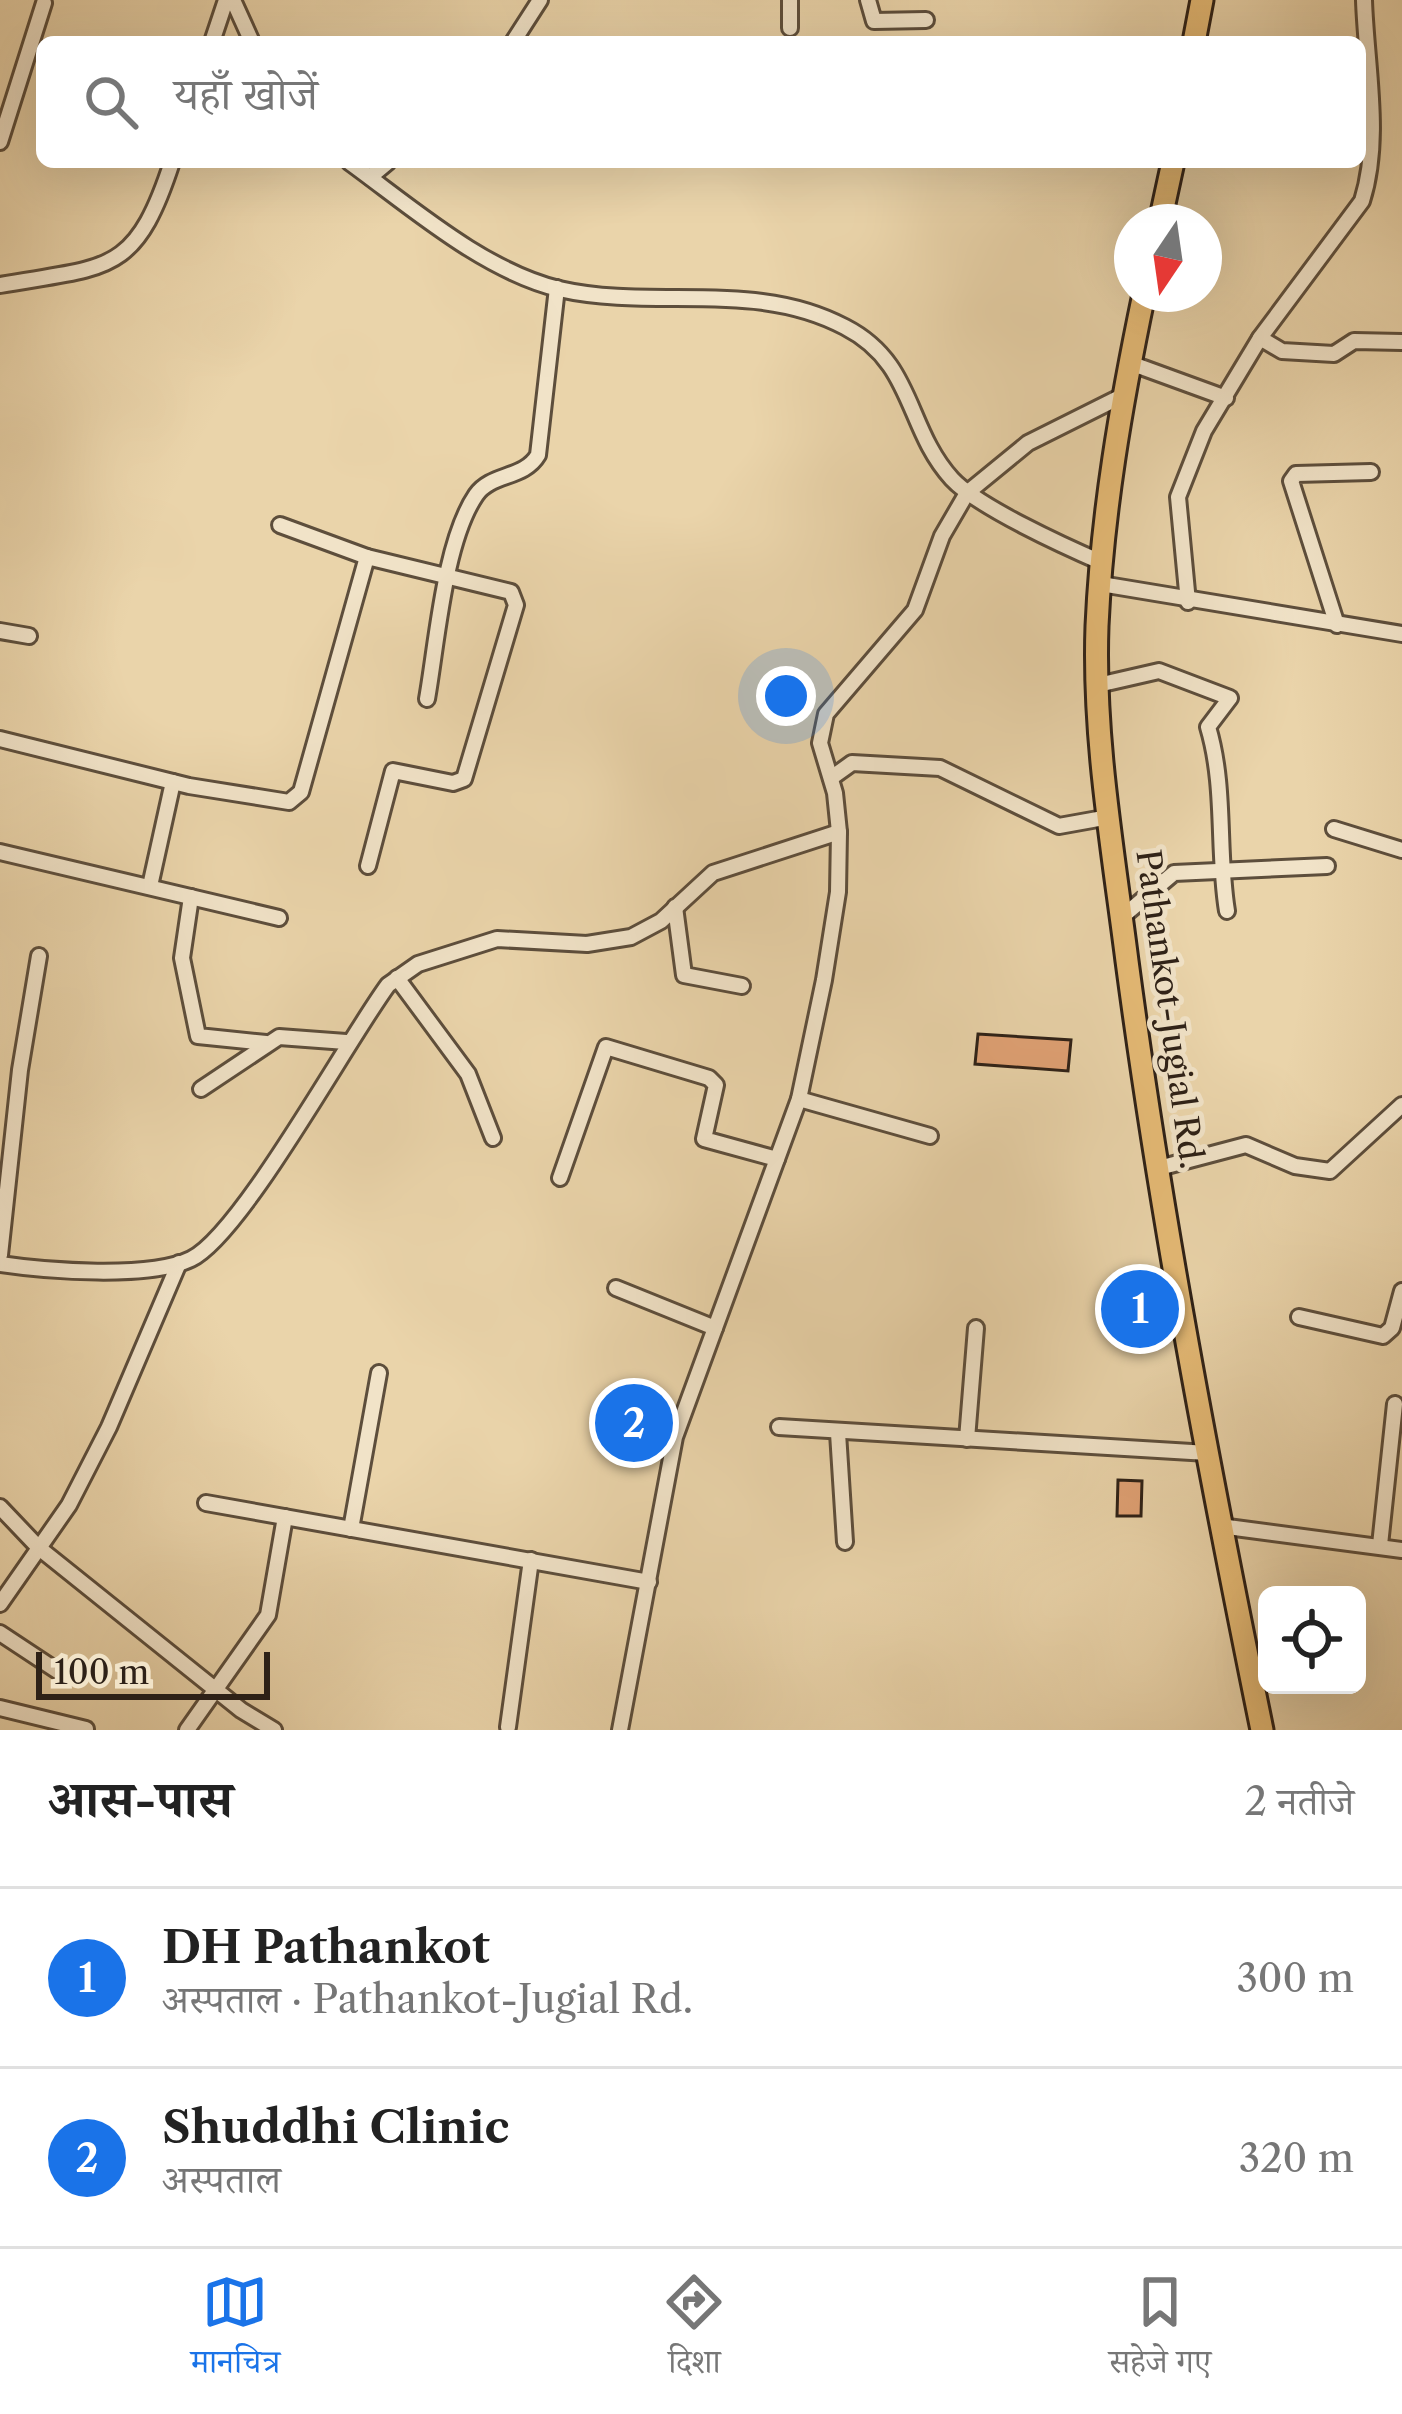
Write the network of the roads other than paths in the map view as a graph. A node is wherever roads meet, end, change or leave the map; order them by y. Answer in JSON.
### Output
{"nodes":[{"id":1,"x":230,"y":0,"type":"edge"},
{"id":2,"x":540,"y":0,"type":"edge"},
{"id":3,"x":790,"y":0,"type":"edge"},
{"id":4,"x":868,"y":0,"type":"edge"},
{"id":5,"x":1202,"y":0,"type":"edge"},
{"id":6,"x":1364,"y":0,"type":"edge"},
{"id":7,"x":44,"y":3,"type":"dead end"},
{"id":8,"x":926,"y":20,"type":"dead end"},
{"id":9,"x":790,"y":28,"type":"dead end"},
{"id":10,"x":215,"y":36,"type":"edge"},
{"id":11,"x":249,"y":36,"type":"edge"},
{"id":12,"x":523,"y":36,"type":"edge"},
{"id":13,"x":1195,"y":36,"type":"edge"},
{"id":14,"x":0,"y":142,"type":"edge"},
{"id":15,"x":170,"y":168,"type":"edge"},
{"id":16,"x":358,"y":168,"type":"edge"},
{"id":17,"x":381,"y":168,"type":"edge"},
{"id":18,"x":1172,"y":168,"type":"edge"},
{"id":19,"x":370,"y":177,"type":"junction"},
{"id":20,"x":1164,"y":204,"type":"edge"},
{"id":21,"x":0,"y":285,"type":"edge"},
{"id":22,"x":557,"y":288,"type":"junction"},
{"id":23,"x":1140,"y":312,"type":"edge"},
{"id":24,"x":1259,"y":338,"type":"junction"},
{"id":25,"x":1402,"y":342,"type":"edge"},
{"id":26,"x":1130,"y":363,"type":"junction"},
{"id":27,"x":1124,"y":395,"type":"junction"},
{"id":28,"x":1226,"y":398,"type":"junction"},
{"id":29,"x":1371,"y":472,"type":"dead end"},
{"id":30,"x":967,"y":493,"type":"junction"},
{"id":31,"x":280,"y":525,"type":"dead end"},
{"id":32,"x":368,"y":557,"type":"junction"},
{"id":33,"x":1102,"y":574,"type":"junction"},
{"id":34,"x":449,"y":577,"type":"junction"},
{"id":35,"x":1188,"y":602,"type":"junction"},
{"id":36,"x":1337,"y":626,"type":"junction"},
{"id":37,"x":0,"y":631,"type":"edge"},
{"id":38,"x":1402,"y":634,"type":"edge"},
{"id":39,"x":29,"y":635,"type":"dead end"},
{"id":40,"x":1098,"y":685,"type":"junction"},
{"id":41,"x":427,"y":700,"type":"dead end"},
{"id":42,"x":0,"y":739,"type":"edge"},
{"id":43,"x":831,"y":778,"type":"junction"},
{"id":44,"x":173,"y":782,"type":"junction"},
{"id":45,"x":1108,"y":817,"type":"junction"},
{"id":46,"x":1334,"y":829,"type":"dead end"},
{"id":47,"x":839,"y":832,"type":"junction"},
{"id":48,"x":1402,"y":850,"type":"edge"},
{"id":49,"x":0,"y":852,"type":"edge"},
{"id":50,"x":368,"y":866,"type":"dead end"},
{"id":51,"x":1327,"y":866,"type":"dead end"},
{"id":52,"x":1220,"y":871,"type":"junction"},
{"id":53,"x":150,"y":886,"type":"junction"},
{"id":54,"x":191,"y":897,"type":"junction"},
{"id":55,"x":675,"y":907,"type":"junction"},
{"id":56,"x":1227,"y":911,"type":"dead end"},
{"id":57,"x":1122,"y":916,"type":"junction"},
{"id":58,"x":279,"y":918,"type":"dead end"},
{"id":59,"x":39,"y":956,"type":"dead end"},
{"id":60,"x":397,"y":979,"type":"junction"},
{"id":61,"x":742,"y":986,"type":"dead end"},
{"id":62,"x":346,"y":1042,"type":"junction"},
{"id":63,"x":266,"y":1043,"type":"junction"},
{"id":64,"x":201,"y":1089,"type":"dead end"},
{"id":65,"x":799,"y":1099,"type":"junction"},
{"id":66,"x":1401,"y":1108,"type":"edge"},
{"id":67,"x":930,"y":1136,"type":"dead end"},
{"id":68,"x":493,"y":1138,"type":"dead end"},
{"id":69,"x":777,"y":1159,"type":"junction"},
{"id":70,"x":1159,"y":1168,"type":"junction"},
{"id":71,"x":560,"y":1178,"type":"dead end"},
{"id":72,"x":0,"y":1259,"type":"edge"},
{"id":73,"x":178,"y":1263,"type":"junction"},
{"id":74,"x":616,"y":1288,"type":"dead end"},
{"id":75,"x":1402,"y":1291,"type":"edge"},
{"id":76,"x":1299,"y":1317,"type":"dead end"},
{"id":77,"x":715,"y":1328,"type":"junction"},
{"id":78,"x":976,"y":1328,"type":"dead end"},
{"id":79,"x":379,"y":1372,"type":"dead end"},
{"id":80,"x":1395,"y":1404,"type":"dead end"},
{"id":81,"x":778,"y":1426,"type":"dead end"},
{"id":82,"x":838,"y":1432,"type":"junction"},
{"id":83,"x":967,"y":1439,"type":"junction"},
{"id":84,"x":1208,"y":1453,"type":"junction"},
{"id":85,"x":206,"y":1503,"type":"dead end"},
{"id":86,"x":0,"y":1508,"type":"edge"},
{"id":87,"x":284,"y":1517,"type":"junction"},
{"id":88,"x":1220,"y":1526,"type":"junction"},
{"id":89,"x":351,"y":1529,"type":"junction"},
{"id":90,"x":845,"y":1542,"type":"dead end"},
{"id":91,"x":1380,"y":1545,"type":"junction"},
{"id":92,"x":39,"y":1548,"type":"junction"},
{"id":93,"x":1402,"y":1550,"type":"edge"},
{"id":94,"x":531,"y":1560,"type":"junction"},
{"id":95,"x":649,"y":1582,"type":"junction"},
{"id":96,"x":0,"y":1604,"type":"edge"},
{"id":97,"x":0,"y":1633,"type":"edge"},
{"id":98,"x":68,"y":1678,"type":"dead end"},
{"id":99,"x":218,"y":1690,"type":"junction"},
{"id":100,"x":0,"y":1708,"type":"edge"},
{"id":101,"x":508,"y":1726,"type":"dead end"},
{"id":102,"x":86,"y":1729,"type":"edge"},
{"id":103,"x":187,"y":1730,"type":"edge"},
{"id":104,"x":274,"y":1730,"type":"edge"},
{"id":105,"x":620,"y":1730,"type":"edge"},
{"id":106,"x":1262,"y":1730,"type":"edge"}],
"edges":[{"from":1,"to":10,"type":"street"},
{"from":1,"to":11,"type":"street"},
{"from":2,"to":12,"type":"street"},
{"from":3,"to":9,"type":"street"},
{"from":4,"to":8,"type":"street"},
{"from":5,"to":13,"type":"main road"},
{"from":6,"to":24,"type":"street"},
{"from":7,"to":14,"type":"street"},
{"from":15,"to":21,"type":"street"},
{"from":16,"to":19,"type":"street"},
{"from":17,"to":19,"type":"street"},
{"from":18,"to":20,"type":"main road"},
{"from":19,"to":22,"type":"street"},
{"from":22,"to":30,"type":"street"},
{"from":22,"to":34,"type":"street"},
{"from":23,"to":26,"type":"main road","name":"Pathankot-Jugial Rd."},
{"from":24,"to":25,"type":"street"},
{"from":24,"to":28,"type":"street"},
{"from":26,"to":27,"type":"main road","name":"Pathankot-Jugial Rd."},
{"from":26,"to":28,"type":"street"},
{"from":27,"to":30,"type":"street"},
{"from":27,"to":33,"type":"main road","name":"Pathankot-Jugial Rd."},
{"from":28,"to":35,"type":"street"},
{"from":29,"to":36,"type":"street"},
{"from":30,"to":33,"type":"street"},
{"from":30,"to":43,"type":"street"},
{"from":31,"to":32,"type":"street"},
{"from":32,"to":34,"type":"street"},
{"from":32,"to":44,"type":"street"},
{"from":33,"to":35,"type":"street"},
{"from":33,"to":40,"type":"main road","name":"Pathankot-Jugial Rd."},
{"from":34,"to":41,"type":"street"},
{"from":34,"to":50,"type":"street"},
{"from":35,"to":36,"type":"street"},
{"from":36,"to":38,"type":"street"},
{"from":37,"to":39,"type":"street"},
{"from":40,"to":45,"type":"main road","name":"Pathankot-Jugial Rd."},
{"from":40,"to":52,"type":"street"},
{"from":42,"to":44,"type":"street"},
{"from":43,"to":45,"type":"street"},
{"from":43,"to":47,"type":"street"},
{"from":44,"to":53,"type":"street"},
{"from":45,"to":57,"type":"main road","name":"Pathankot-Jugial Rd."},
{"from":46,"to":48,"type":"street"},
{"from":47,"to":55,"type":"street"},
{"from":47,"to":65,"type":"street"},
{"from":49,"to":53,"type":"street"},
{"from":51,"to":52,"type":"street"},
{"from":52,"to":56,"type":"street"},
{"from":52,"to":57,"type":"street"},
{"from":53,"to":54,"type":"street"},
{"from":54,"to":58,"type":"street"},
{"from":54,"to":63,"type":"street"},
{"from":55,"to":60,"type":"street"},
{"from":55,"to":61,"type":"street"},
{"from":57,"to":70,"type":"main road","name":"Pathankot-Jugial Rd."},
{"from":59,"to":72,"type":"street"},
{"from":60,"to":62,"type":"street"},
{"from":60,"to":68,"type":"street"},
{"from":62,"to":63,"type":"street"},
{"from":62,"to":73,"type":"street"},
{"from":63,"to":64,"type":"street"},
{"from":65,"to":67,"type":"street"},
{"from":65,"to":69,"type":"street"},
{"from":66,"to":70,"type":"street"},
{"from":69,"to":71,"type":"street"},
{"from":69,"to":77,"type":"street"},
{"from":70,"to":84,"type":"main road","name":"Pathankot-Jugial Rd."},
{"from":72,"to":73,"type":"street"},
{"from":73,"to":92,"type":"street"},
{"from":74,"to":77,"type":"street"},
{"from":75,"to":76,"type":"street"},
{"from":77,"to":95,"type":"street"},
{"from":78,"to":83,"type":"street"},
{"from":79,"to":89,"type":"street"},
{"from":80,"to":91,"type":"street"},
{"from":81,"to":82,"type":"street"},
{"from":82,"to":83,"type":"street"},
{"from":82,"to":90,"type":"street"},
{"from":83,"to":84,"type":"street"},
{"from":84,"to":88,"type":"main road","name":"Pathankot-Jugial Rd."},
{"from":85,"to":87,"type":"street"},
{"from":86,"to":92,"type":"street"},
{"from":87,"to":89,"type":"street"},
{"from":87,"to":99,"type":"street"},
{"from":88,"to":91,"type":"street"},
{"from":88,"to":106,"type":"main road","name":"Pathankot-Jugial Rd."},
{"from":89,"to":94,"type":"street"},
{"from":91,"to":93,"type":"street"},
{"from":92,"to":96,"type":"street"},
{"from":92,"to":99,"type":"street"},
{"from":94,"to":95,"type":"street"},
{"from":94,"to":101,"type":"street"},
{"from":95,"to":105,"type":"street"},
{"from":97,"to":98,"type":"street"},
{"from":99,"to":103,"type":"street"},
{"from":99,"to":104,"type":"street"},
{"from":100,"to":102,"type":"street"}]}
